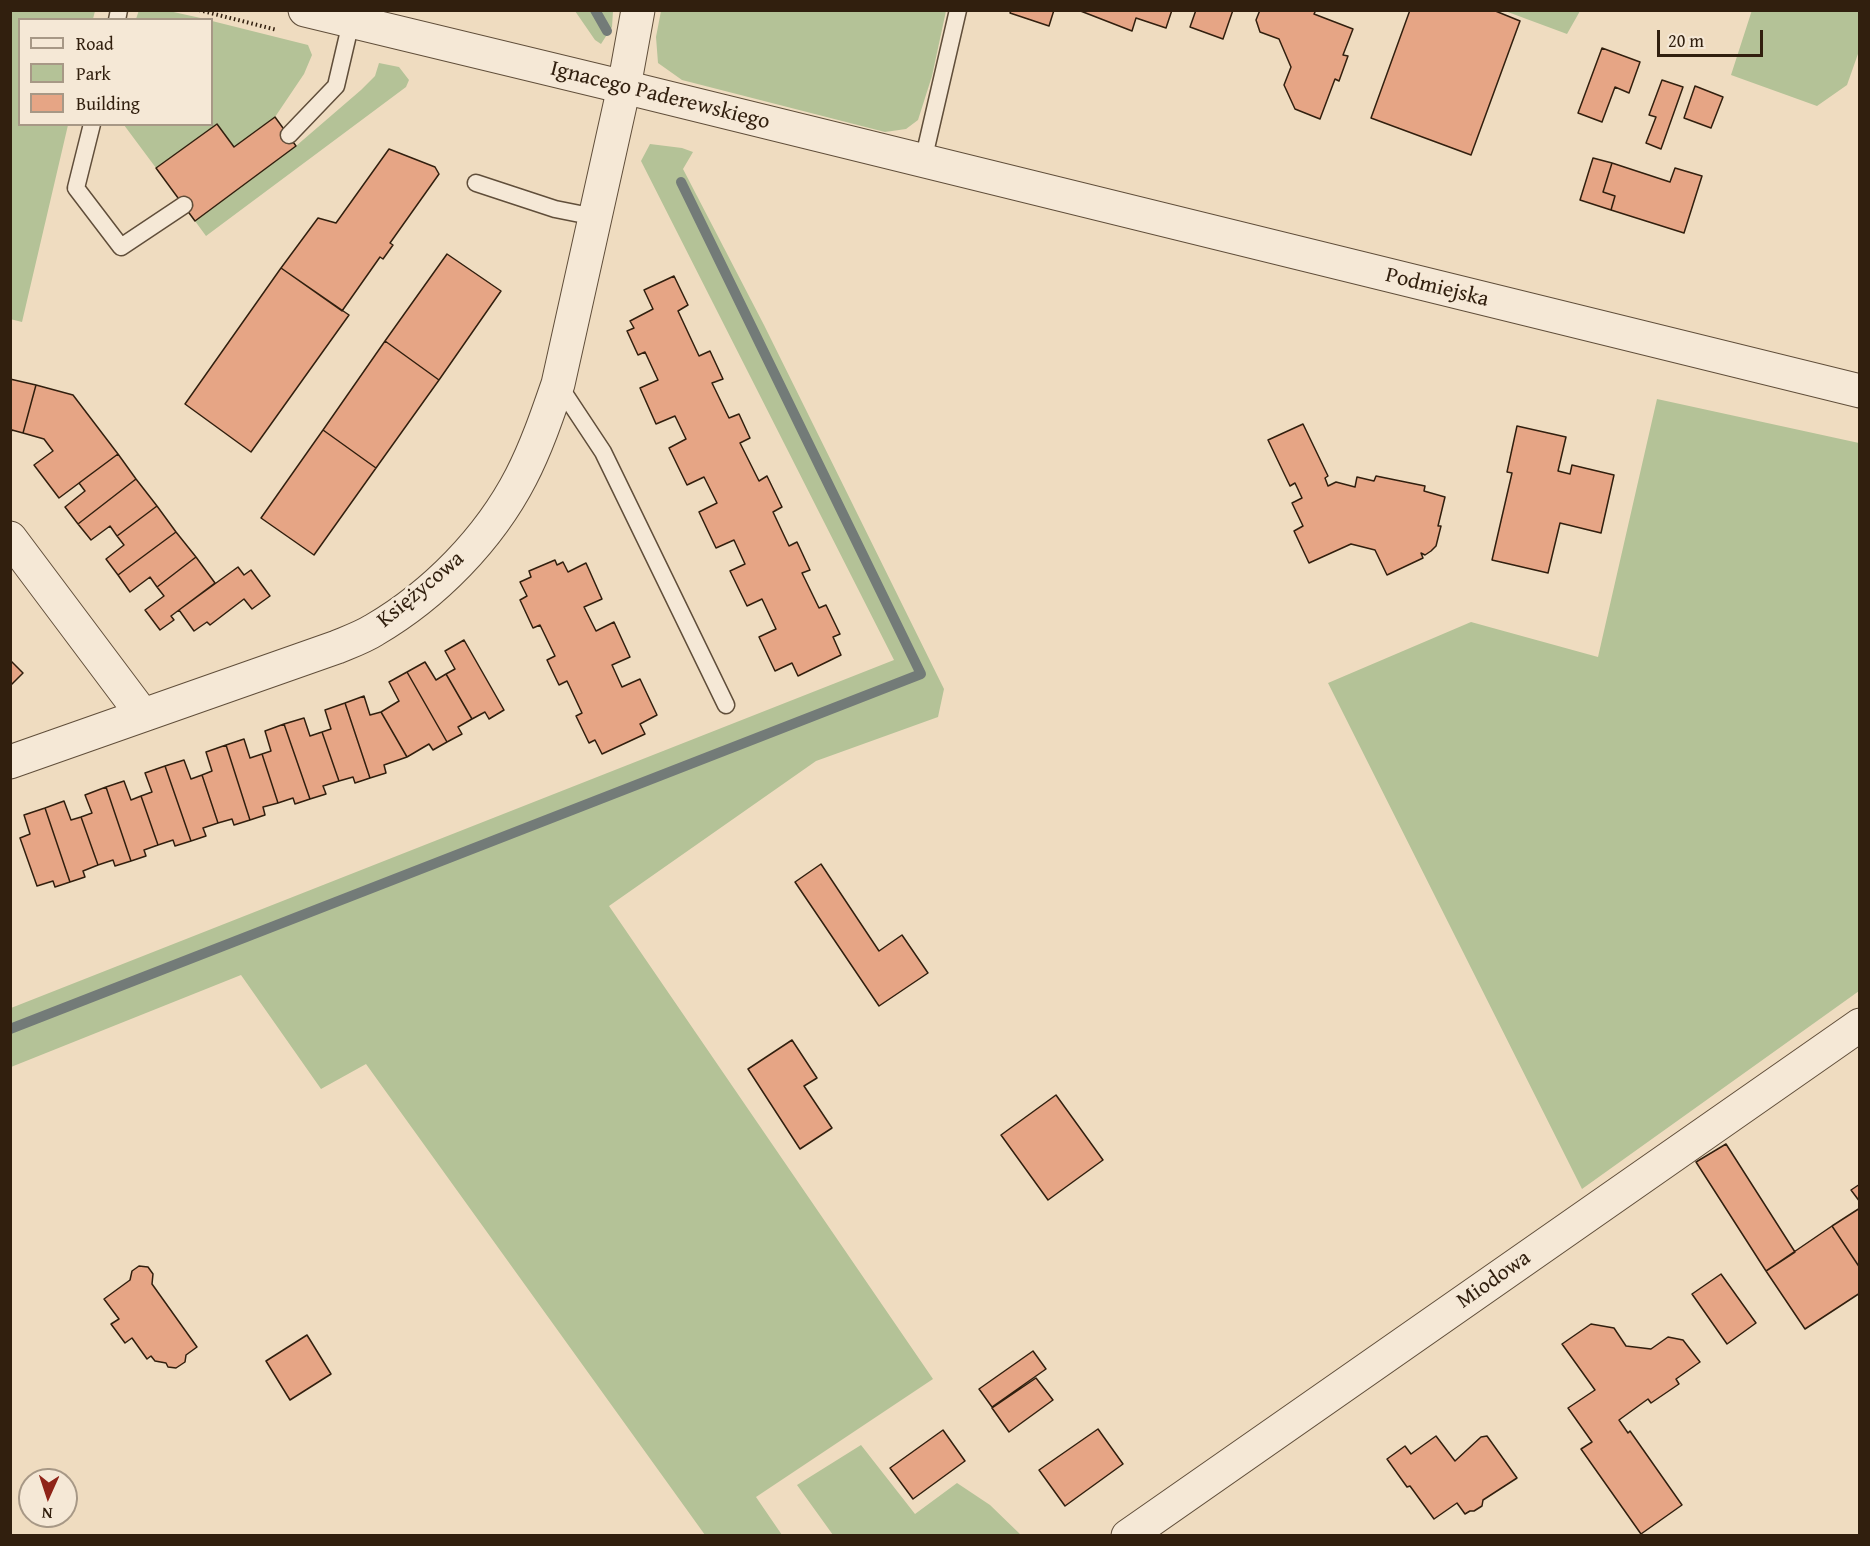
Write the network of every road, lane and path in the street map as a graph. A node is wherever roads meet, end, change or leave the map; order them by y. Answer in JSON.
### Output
{"nodes":[{"id":1,"x":305,"y":10,"type":"edge"},
{"id":2,"x":638,"y":10,"type":"edge"},
{"id":3,"x":958,"y":10,"type":"edge"},
{"id":4,"x":351,"y":22,"type":"junction"},
{"id":5,"x":624,"y":87,"type":"junction"},
{"id":6,"x":92,"y":126,"type":"edge"},
{"id":7,"x":289,"y":135,"type":"dead end"},
{"id":8,"x":923,"y":161,"type":"junction"},
{"id":9,"x":476,"y":183,"type":"dead end"},
{"id":10,"x":1015,"y":184,"type":"joint"},
{"id":11,"x":184,"y":205,"type":"dead end"},
{"id":12,"x":595,"y":217,"type":"junction"},
{"id":13,"x":558,"y":384,"type":"junction"},
{"id":14,"x":1860,"y":391,"type":"edge"},
{"id":15,"x":10,"y":538,"type":"edge"},
{"id":16,"x":726,"y":705,"type":"dead end"},
{"id":17,"x":142,"y":714,"type":"junction"},
{"id":18,"x":10,"y":762,"type":"edge"},
{"id":19,"x":1860,"y":1024,"type":"edge"},
{"id":20,"x":1128,"y":1536,"type":"edge"}],
"edges":[{"from":1,"to":4,"type":"street","name":"Ignacego Paderewskiego"},
{"from":2,"to":5,"type":"street","name":"Księżycowa"},
{"from":3,"to":8,"type":"lane"},
{"from":4,"to":5,"type":"street","name":"Ignacego Paderewskiego"},
{"from":4,"to":7,"type":"lane"},
{"from":5,"to":8,"type":"street","name":"Ignacego Paderewskiego"},
{"from":5,"to":12,"type":"street","name":"Księżycowa"},
{"from":6,"to":11,"type":"lane"},
{"from":8,"to":10,"type":"street","name":"Ignacego Paderewskiego"},
{"from":9,"to":12,"type":"lane"},
{"from":10,"to":14,"type":"street","name":"Podmiejska"},
{"from":12,"to":13,"type":"street","name":"Księżycowa"},
{"from":13,"to":16,"type":"lane"},
{"from":13,"to":17,"type":"street","name":"Księżycowa"},
{"from":15,"to":17,"type":"street"},
{"from":17,"to":18,"type":"street","name":"Księżycowa"},
{"from":19,"to":20,"type":"street","name":"Miodowa"}]}
